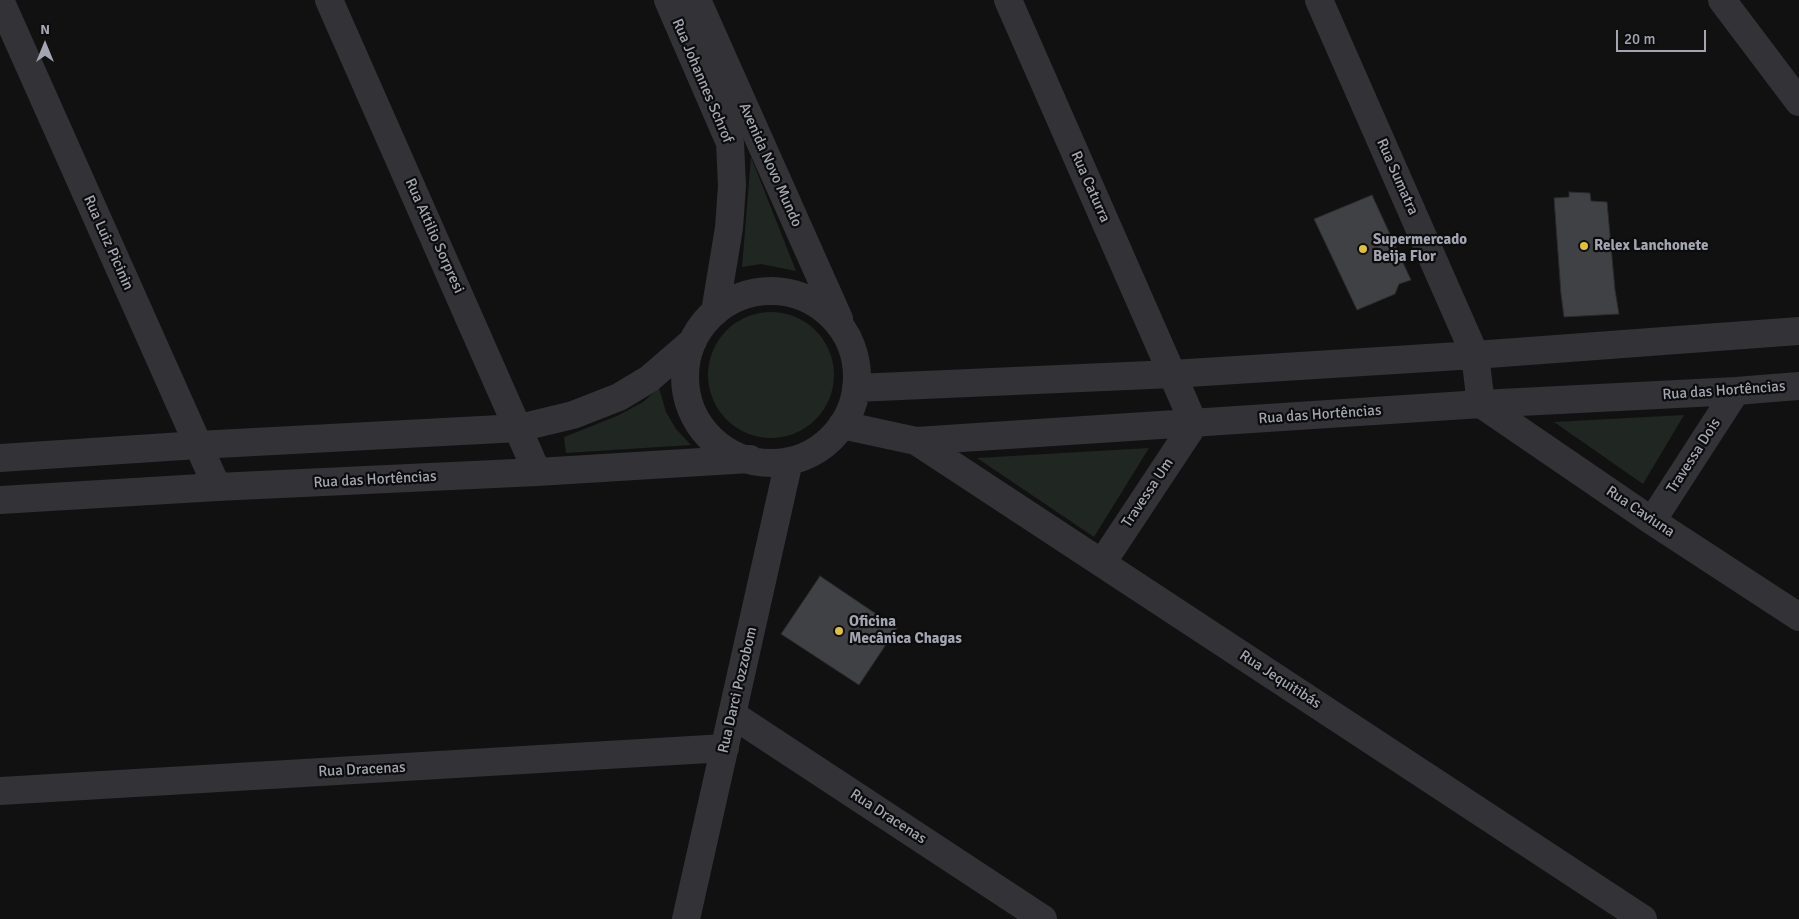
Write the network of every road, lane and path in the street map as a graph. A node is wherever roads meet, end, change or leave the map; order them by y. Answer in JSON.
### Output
{"nodes":[{"id":1,"x":0,"y":0,"type":"edge"},
{"id":2,"x":329,"y":0,"type":"edge"},
{"id":3,"x":668,"y":0,"type":"edge"},
{"id":4,"x":696,"y":0,"type":"edge"},
{"id":5,"x":1008,"y":0,"type":"edge"},
{"id":6,"x":1319,"y":0,"type":"edge"},
{"id":7,"x":1722,"y":0,"type":"edge"},
{"id":8,"x":1799,"y":102,"type":"edge"},
{"id":9,"x":715,"y":312,"type":"junction"},
{"id":10,"x":843,"y":330,"type":"junction"},
{"id":11,"x":1799,"y":331,"type":"edge"},
{"id":12,"x":693,"y":341,"type":"junction"},
{"id":13,"x":1475,"y":355,"type":"junction"},
{"id":14,"x":1172,"y":374,"type":"junction"},
{"id":15,"x":1799,"y":386,"type":"edge"},
{"id":16,"x":856,"y":388,"type":"junction"},
{"id":17,"x":1736,"y":391,"type":"junction"},
{"id":18,"x":1481,"y":404,"type":"junction"},
{"id":19,"x":1194,"y":424,"type":"junction"},
{"id":20,"x":842,"y":426,"type":"junction"},
{"id":21,"x":519,"y":428,"type":"junction"},
{"id":22,"x":916,"y":441,"type":"junction"},
{"id":23,"x":198,"y":445,"type":"junction"},
{"id":24,"x":0,"y":458,"type":"edge"},
{"id":25,"x":750,"y":459,"type":"junction"},
{"id":26,"x":789,"y":461,"type":"junction"},
{"id":27,"x":537,"y":472,"type":"junction"},
{"id":28,"x":216,"y":487,"type":"junction"},
{"id":29,"x":0,"y":500,"type":"edge"},
{"id":30,"x":1652,"y":520,"type":"junction"},
{"id":31,"x":1102,"y":563,"type":"junction"},
{"id":32,"x":1799,"y":617,"type":"edge"},
{"id":33,"x":733,"y":715,"type":"junction"},
{"id":34,"x":725,"y":748,"type":"junction"},
{"id":35,"x":0,"y":791,"type":"edge"},
{"id":36,"x":686,"y":919,"type":"edge"},
{"id":37,"x":1043,"y":919,"type":"edge"},
{"id":38,"x":1643,"y":919,"type":"edge"}],
"edges":[{"from":1,"to":23,"type":"street","name":"Rua Luiz Picinin"},
{"from":2,"to":21,"type":"street","name":"Rua Attilio Sorpresi"},
{"from":3,"to":9,"type":"street","name":"Rua Johannes Schrof"},
{"from":4,"to":10,"type":"street","name":"Avenida Novo Mundo"},
{"from":5,"to":14,"type":"street","name":"Rua Caturra"},
{"from":6,"to":13,"type":"street","name":"Rua Sumatra"},
{"from":7,"to":8,"type":"street"},
{"from":9,"to":10,"type":"street"},
{"from":9,"to":12,"type":"street"},
{"from":10,"to":16,"type":"street"},
{"from":11,"to":13,"type":"street"},
{"from":12,"to":21,"type":"street"},
{"from":12,"to":25,"type":"street"},
{"from":13,"to":14,"type":"street"},
{"from":13,"to":18,"type":"street","name":"Rua Sumatra"},
{"from":14,"to":16,"type":"street"},
{"from":14,"to":19,"type":"street","name":"Rua Caturra"},
{"from":15,"to":17,"type":"street","name":"Rua das Hortências"},
{"from":16,"to":20,"type":"street"},
{"from":17,"to":18,"type":"street","name":"Rua das Hortências"},
{"from":17,"to":30,"type":"street","name":"Travessa Dois"},
{"from":18,"to":19,"type":"street","name":"Rua das Hortências"},
{"from":18,"to":30,"type":"street","name":"Rua Caviuna"},
{"from":19,"to":22,"type":"street","name":"Rua das Hortências"},
{"from":19,"to":31,"type":"street","name":"Travessa Um"},
{"from":20,"to":22,"type":"street","name":"Rua das Hortências"},
{"from":20,"to":26,"type":"street"},
{"from":21,"to":23,"type":"street"},
{"from":21,"to":27,"type":"street","name":"Rua Attilio Sorpresi"},
{"from":22,"to":31,"type":"street","name":"Rua Jequitibás"},
{"from":23,"to":24,"type":"street"},
{"from":23,"to":28,"type":"street","name":"Rua Luiz Picinin"},
{"from":25,"to":26,"type":"street"},
{"from":25,"to":27,"type":"street","name":"Rua das Hortências"},
{"from":26,"to":33,"type":"street","name":"Rua Darci Pozzobom"},
{"from":27,"to":28,"type":"street","name":"Rua das Hortências"},
{"from":28,"to":29,"type":"street","name":"Rua das Hortências"},
{"from":30,"to":32,"type":"street","name":"Rua Caviuna"},
{"from":31,"to":38,"type":"street","name":"Rua Jequitibás"},
{"from":33,"to":34,"type":"street","name":"Rua Darci Pozzobom"},
{"from":33,"to":37,"type":"street","name":"Rua Dracenas"},
{"from":34,"to":35,"type":"street","name":"Rua Dracenas"},
{"from":34,"to":36,"type":"street","name":"Rua Darci Pozzobom"}]}
